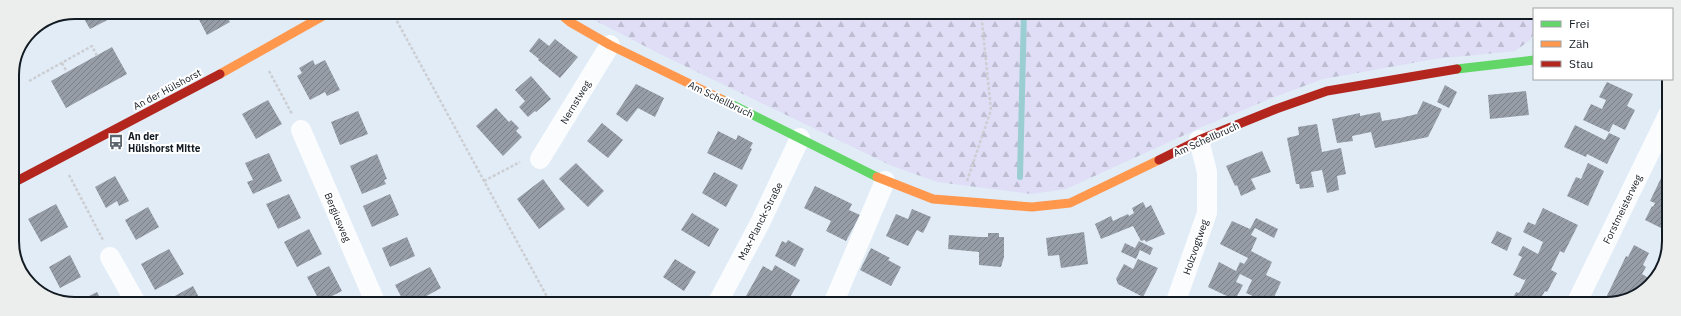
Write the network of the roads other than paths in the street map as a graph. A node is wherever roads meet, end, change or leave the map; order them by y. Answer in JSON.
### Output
{"nodes":[{"id":1,"x":318,"y":19,"type":"edge"},
{"id":2,"x":566,"y":19,"type":"edge"},
{"id":3,"x":610,"y":46,"type":"junction"},
{"id":4,"x":1533,"y":60,"type":"edge"},
{"id":5,"x":301,"y":130,"type":"road end"},
{"id":6,"x":1662,"y":130,"type":"edge"},
{"id":7,"x":800,"y":138,"type":"junction"},
{"id":8,"x":1199,"y":140,"type":"junction"},
{"id":9,"x":544,"y":153,"type":"road end"},
{"id":10,"x":19,"y":180,"type":"edge"},
{"id":11,"x":885,"y":181,"type":"junction"},
{"id":12,"x":110,"y":257,"type":"road end"},
{"id":13,"x":132,"y":297,"type":"edge"},
{"id":14,"x":373,"y":297,"type":"edge"},
{"id":15,"x":721,"y":297,"type":"edge"},
{"id":16,"x":836,"y":297,"type":"edge"},
{"id":17,"x":1177,"y":297,"type":"edge"},
{"id":18,"x":1579,"y":297,"type":"edge"}],
"edges":[{"from":1,"to":10,"type":"street","name":"An der Hülshorst"},
{"from":2,"to":3,"type":"street","name":"Am Schellbruch"},
{"from":3,"to":7,"type":"street","name":"Am Schellbruch"},
{"from":3,"to":9,"type":"street","name":"Nernstweg"},
{"from":4,"to":8,"type":"street","name":"Am Schellbruch"},
{"from":5,"to":14,"type":"street","name":"Bergiusweg"},
{"from":6,"to":18,"type":"street","name":"Forstmeisterweg"},
{"from":7,"to":11,"type":"street","name":"Am Schellbruch"},
{"from":7,"to":15,"type":"street","name":"Max-Planck-Straße"},
{"from":8,"to":11,"type":"street","name":"Am Schellbruch"},
{"from":8,"to":17,"type":"street","name":"Holzvogtweg"},
{"from":11,"to":16,"type":"street"},
{"from":12,"to":13,"type":"street"}]}
